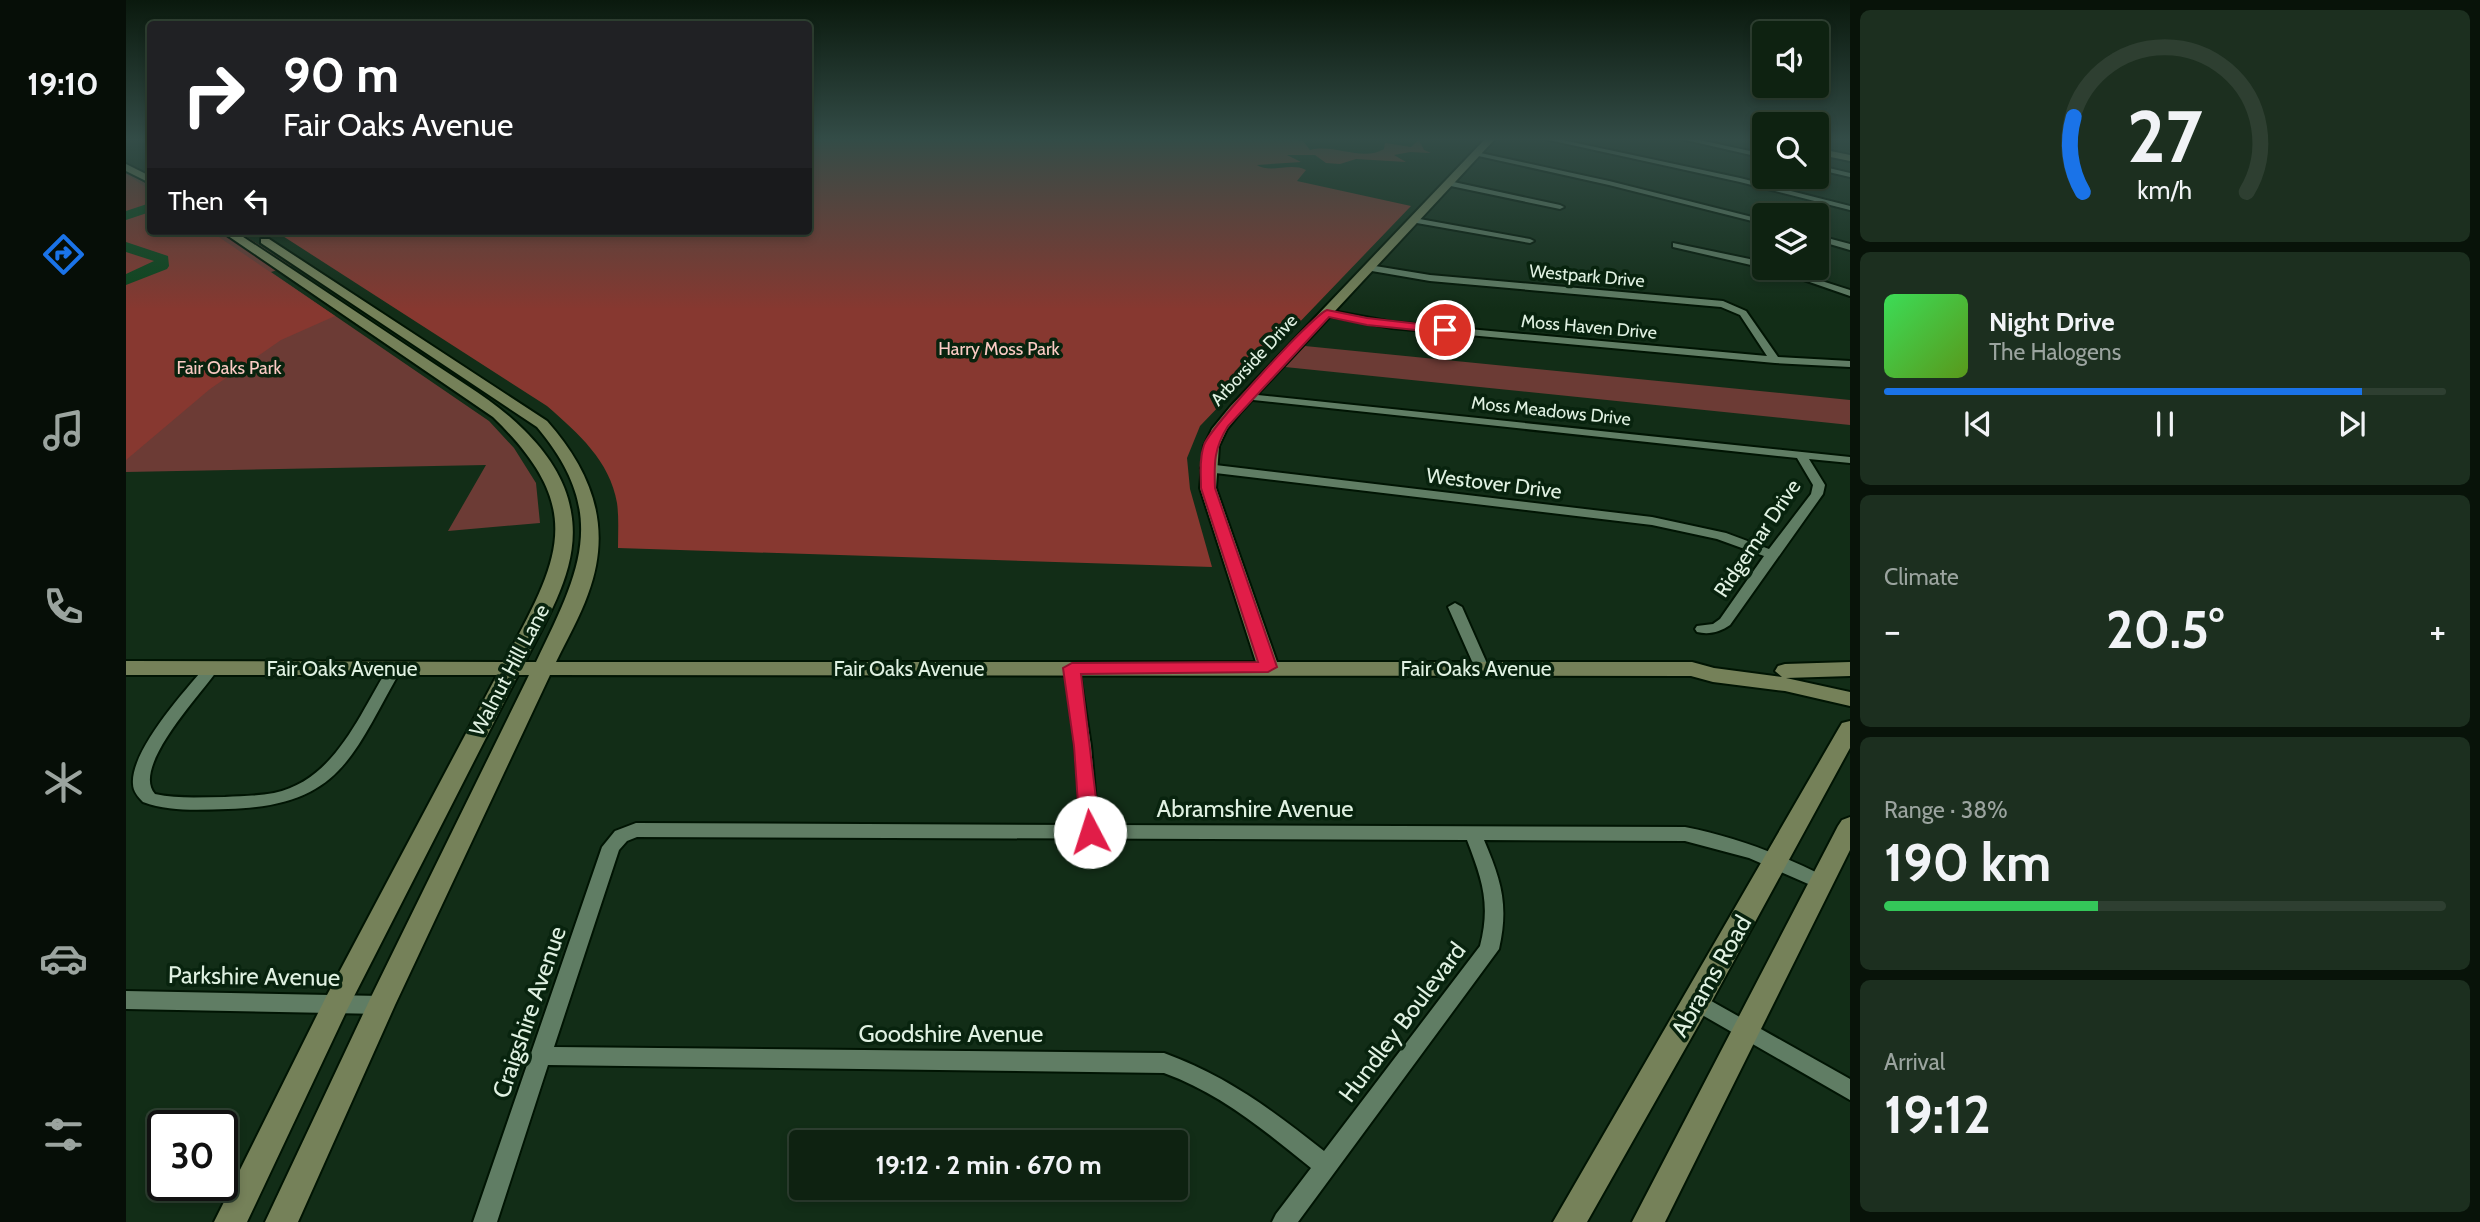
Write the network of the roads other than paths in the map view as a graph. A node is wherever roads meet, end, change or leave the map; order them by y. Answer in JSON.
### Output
{"nodes":[{"id":1,"x":1438,"y":195,"type":"edge"},
{"id":2,"x":1505,"y":195,"type":"edge"},
{"id":3,"x":1657,"y":195,"type":"edge"},
{"id":4,"x":1798,"y":195,"type":"edge"},
{"id":5,"x":1560,"y":207,"type":"dead end"},
{"id":6,"x":1850,"y":208,"type":"edge"},
{"id":7,"x":1752,"y":219,"type":"edge"},
{"id":8,"x":1414,"y":220,"type":"junction"},
{"id":9,"x":233,"y":235,"type":"edge"},
{"id":10,"x":256,"y":235,"type":"edge"},
{"id":11,"x":1530,"y":241,"type":"dead end"},
{"id":12,"x":1829,"y":241,"type":"edge"},
{"id":13,"x":1676,"y":245,"type":"dead end"},
{"id":14,"x":1850,"y":247,"type":"edge"},
{"id":15,"x":1752,"y":262,"type":"edge"},
{"id":16,"x":1369,"y":268,"type":"junction"},
{"id":17,"x":1810,"y":280,"type":"edge"},
{"id":18,"x":1850,"y":293,"type":"edge"},
{"id":19,"x":1327,"y":313,"type":"junction"},
{"id":20,"x":1775,"y":360,"type":"junction"},
{"id":21,"x":1850,"y":364,"type":"edge"},
{"id":22,"x":1248,"y":397,"type":"junction"},
{"id":23,"x":1801,"y":455,"type":"junction"},
{"id":24,"x":1850,"y":460,"type":"edge"},
{"id":25,"x":1207,"y":468,"type":"junction"},
{"id":26,"x":1772,"y":554,"type":"junction"},
{"id":27,"x":1455,"y":607,"type":"dead end"},
{"id":28,"x":1702,"y":629,"type":"dead end"},
{"id":29,"x":212,"y":667,"type":"junction"},
{"id":30,"x":1268,"y":667,"type":"junction"},
{"id":31,"x":126,"y":668,"type":"edge"},
{"id":32,"x":395,"y":668,"type":"junction"},
{"id":33,"x":542,"y":668,"type":"junction"},
{"id":34,"x":1072,"y":668,"type":"junction"},
{"id":35,"x":1482,"y":668,"type":"junction"},
{"id":36,"x":510,"y":669,"type":"junction"},
{"id":37,"x":1692,"y":669,"type":"junction"},
{"id":38,"x":1850,"y":669,"type":"edge"},
{"id":39,"x":1785,"y":671,"type":"junction"},
{"id":40,"x":1850,"y":686,"type":"edge"},
{"id":41,"x":1850,"y":699,"type":"edge"},
{"id":42,"x":1850,"y":728,"type":"edge"},
{"id":43,"x":1850,"y":827,"type":"edge"},
{"id":44,"x":636,"y":830,"type":"joint"},
{"id":45,"x":1090,"y":832,"type":"junction"},
{"id":46,"x":1473,"y":834,"type":"junction"},
{"id":47,"x":1777,"y":860,"type":"junction"},
{"id":48,"x":1822,"y":883,"type":"junction"},
{"id":49,"x":126,"y":1000,"type":"edge"},
{"id":50,"x":1697,"y":1002,"type":"junction"},
{"id":51,"x":337,"y":1003,"type":"junction"},
{"id":52,"x":381,"y":1005,"type":"junction"},
{"id":53,"x":1746,"y":1030,"type":"junction"},
{"id":54,"x":543,"y":1056,"type":"junction"},
{"id":55,"x":1850,"y":1090,"type":"edge"},
{"id":56,"x":1327,"y":1167,"type":"junction"},
{"id":57,"x":230,"y":1222,"type":"edge"},
{"id":58,"x":281,"y":1222,"type":"edge"},
{"id":59,"x":485,"y":1222,"type":"edge"},
{"id":60,"x":1284,"y":1222,"type":"edge"},
{"id":61,"x":1569,"y":1222,"type":"edge"},
{"id":62,"x":1648,"y":1222,"type":"edge"}],
"edges":[{"from":1,"to":8,"type":"main road","name":"Arborside Drive"},
{"from":2,"to":5,"type":"street"},
{"from":3,"to":7,"type":"street"},
{"from":4,"to":6,"type":"street"},
{"from":8,"to":11,"type":"street"},
{"from":8,"to":16,"type":"main road","name":"Arborside Drive"},
{"from":9,"to":36,"type":"main road","name":"Walnut Hill Lane"},
{"from":10,"to":33,"type":"main road","name":"Walnut Hill Lane"},
{"from":12,"to":14,"type":"street"},
{"from":13,"to":15,"type":"street"},
{"from":16,"to":19,"type":"main road","name":"Arborside Drive"},
{"from":16,"to":20,"type":"street","name":"Westpark Drive"},
{"from":17,"to":18,"type":"street"},
{"from":19,"to":20,"type":"street","name":"Moss Haven Drive"},
{"from":19,"to":22,"type":"main road","name":"Arborside Drive"},
{"from":20,"to":21,"type":"street","name":"Moss Haven Drive"},
{"from":22,"to":23,"type":"street","name":"Moss Meadows Drive"},
{"from":22,"to":25,"type":"main road","name":"Arborside Drive"},
{"from":23,"to":24,"type":"street","name":"Moss Meadows Drive"},
{"from":23,"to":26,"type":"street","name":"Ridgemar Drive"},
{"from":25,"to":26,"type":"street","name":"Westover Drive"},
{"from":25,"to":30,"type":"main road","name":"Arborside Drive"},
{"from":26,"to":28,"type":"street","name":"Ridgemar Drive"},
{"from":27,"to":35,"type":"street"},
{"from":29,"to":31,"type":"main road","name":"Fair Oaks Avenue"},
{"from":29,"to":32,"type":"main road","name":"Fair Oaks Avenue"},
{"from":29,"to":32,"type":"street"},
{"from":30,"to":34,"type":"main road","name":"Fair Oaks Avenue"},
{"from":30,"to":35,"type":"main road","name":"Fair Oaks Avenue"},
{"from":32,"to":36,"type":"main road","name":"Fair Oaks Avenue"},
{"from":33,"to":34,"type":"main road","name":"Fair Oaks Avenue"},
{"from":33,"to":36,"type":"main road","name":"Fair Oaks Avenue"},
{"from":33,"to":52,"type":"main road","name":"Walnut Hill Lane"},
{"from":34,"to":45,"type":"street"},
{"from":35,"to":37,"type":"main road","name":"Fair Oaks Avenue"},
{"from":36,"to":51,"type":"main road","name":"Walnut Hill Lane"},
{"from":37,"to":39,"type":"main road","name":"Fair Oaks Avenue"},
{"from":37,"to":41,"type":"main road","name":"Fair Oaks Avenue"},
{"from":38,"to":39,"type":"main road"},
{"from":39,"to":40,"type":"main road","name":"Fair Oaks Avenue"},
{"from":42,"to":47,"type":"main road","name":"Abrams Road"},
{"from":43,"to":48,"type":"main road"},
{"from":44,"to":45,"type":"street","name":"Abramshire Avenue"},
{"from":44,"to":54,"type":"street","name":"Craigshire Avenue"},
{"from":45,"to":46,"type":"street","name":"Abramshire Avenue"},
{"from":46,"to":47,"type":"street","name":"Abramshire Avenue"},
{"from":46,"to":56,"type":"street","name":"Hundley Boulevard"},
{"from":47,"to":48,"type":"street","name":"Abramshire Avenue"},
{"from":47,"to":50,"type":"main road","name":"Abrams Road"},
{"from":48,"to":53,"type":"main road"},
{"from":49,"to":51,"type":"street","name":"Parkshire Avenue"},
{"from":50,"to":53,"type":"street"},
{"from":50,"to":61,"type":"main road","name":"Abrams Road"},
{"from":51,"to":52,"type":"street","name":"Parkshire Avenue"},
{"from":51,"to":57,"type":"main road","name":"Walnut Hill Lane"},
{"from":52,"to":58,"type":"main road","name":"Walnut Hill Lane"},
{"from":53,"to":55,"type":"street"},
{"from":53,"to":62,"type":"main road"},
{"from":54,"to":56,"type":"street","name":"Goodshire Avenue"},
{"from":54,"to":59,"type":"street","name":"Craigshire Avenue"},
{"from":56,"to":60,"type":"street","name":"Hundley Boulevard"}]}
